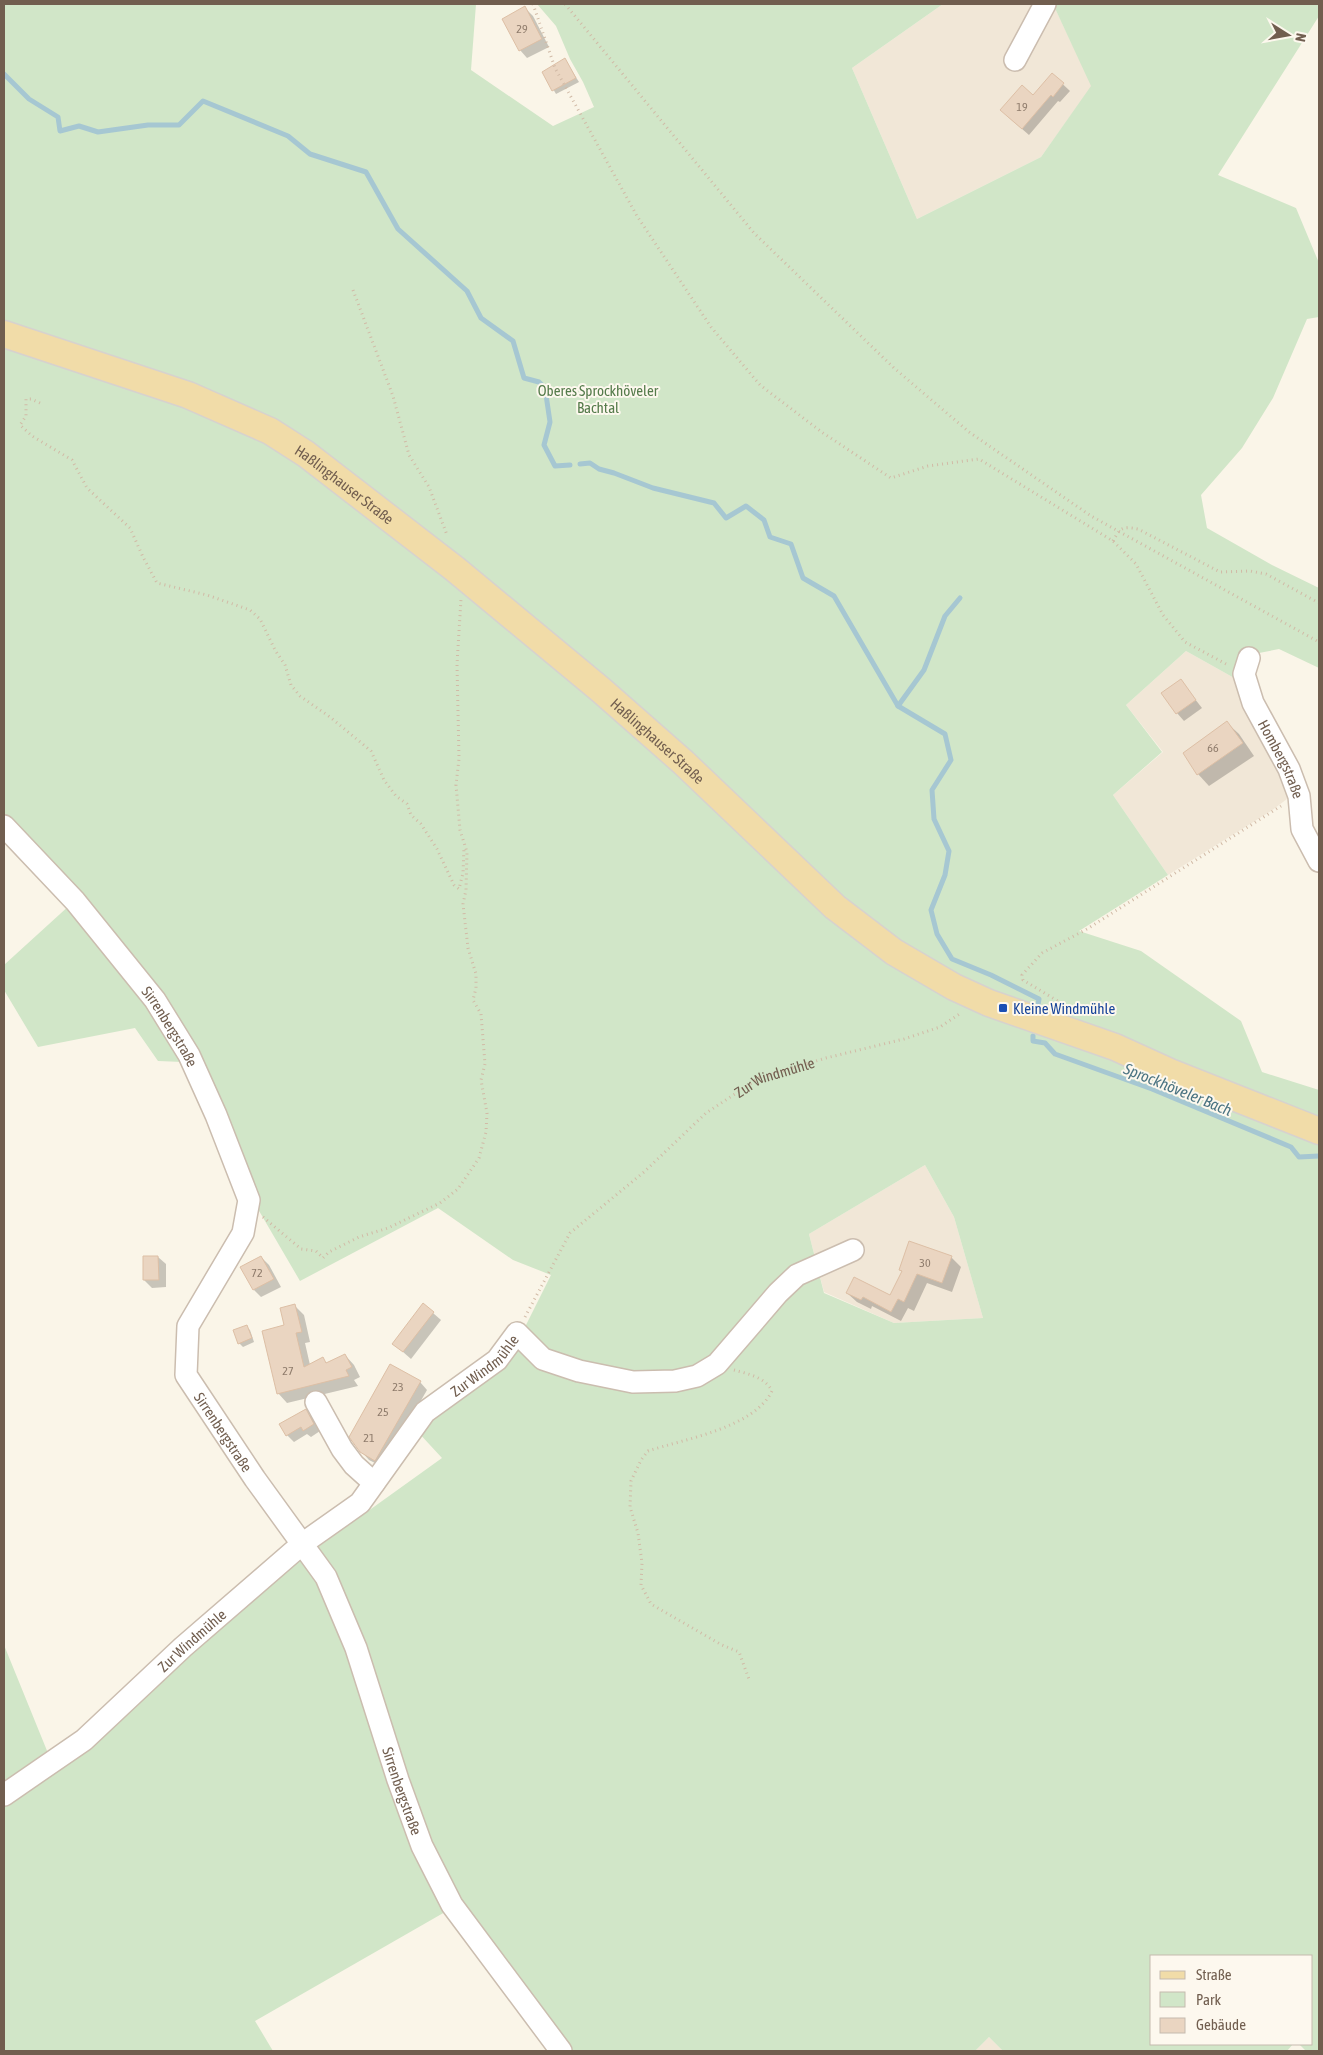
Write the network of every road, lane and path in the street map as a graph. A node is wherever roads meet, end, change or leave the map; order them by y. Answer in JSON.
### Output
{"nodes":[{"id":1,"x":533,"y":4,"type":"edge"},
{"id":2,"x":565,"y":4,"type":"edge"},
{"id":3,"x":1045,"y":4,"type":"edge"},
{"id":4,"x":1015,"y":60,"type":"dead end"},
{"id":5,"x":353,"y":290,"type":"dead end"},
{"id":6,"x":4,"y":334,"type":"edge"},
{"id":7,"x":40,"y":403,"type":"dead end"},
{"id":8,"x":1119,"y":530,"type":"junction"},
{"id":9,"x":1113,"y":541,"type":"junction"},
{"id":10,"x":456,"y":569,"type":"junction"},
{"id":11,"x":1319,"y":603,"type":"edge"},
{"id":12,"x":1319,"y":642,"type":"edge"},
{"id":13,"x":1246,"y":666,"type":"joint"},
{"id":14,"x":1299,"y":796,"type":"junction"},
{"id":15,"x":4,"y":826,"type":"edge"},
{"id":16,"x":464,"y":841,"type":"junction"},
{"id":17,"x":1319,"y":861,"type":"edge"},
{"id":18,"x":989,"y":1002,"type":"junction"},
{"id":19,"x":1072,"y":1010,"type":"dead end"},
{"id":20,"x":1319,"y":1131,"type":"edge"},
{"id":21,"x":249,"y":1200,"type":"junction"},
{"id":22,"x":852,"y":1250,"type":"dead end"},
{"id":23,"x":517,"y":1334,"type":"junction"},
{"id":24,"x":717,"y":1364,"type":"junction"},
{"id":25,"x":316,"y":1402,"type":"dead end"},
{"id":26,"x":374,"y":1483,"type":"junction"},
{"id":27,"x":302,"y":1544,"type":"junction"},
{"id":28,"x":750,"y":1682,"type":"dead end"},
{"id":29,"x":4,"y":1795,"type":"edge"},
{"id":30,"x":561,"y":2051,"type":"edge"}],
"edges":[{"from":1,"to":9,"type":"path"},
{"from":2,"to":8,"type":"path"},
{"from":3,"to":4,"type":"street"},
{"from":5,"to":10,"type":"path"},
{"from":6,"to":10,"type":"main road","name":"Haßlinghauser Straße"},
{"from":7,"to":16,"type":"path"},
{"from":8,"to":9,"type":"path"},
{"from":8,"to":11,"type":"path"},
{"from":8,"to":12,"type":"path"},
{"from":9,"to":13,"type":"path"},
{"from":10,"to":16,"type":"path"},
{"from":10,"to":18,"type":"main road","name":"Haßlinghauser Straße"},
{"from":13,"to":14,"type":"street","name":"Hombergstraße"},
{"from":14,"to":17,"type":"street","name":"Hombergstraße"},
{"from":14,"to":19,"type":"path"},
{"from":15,"to":21,"type":"street","name":"Sirrenbergstraße"},
{"from":16,"to":21,"type":"path"},
{"from":18,"to":20,"type":"main road","name":"Haßlinghauser Straße"},
{"from":18,"to":23,"type":"path","name":"Zur Windmühle"},
{"from":21,"to":27,"type":"street","name":"Sirrenbergstraße"},
{"from":22,"to":24,"type":"street"},
{"from":23,"to":24,"type":"street"},
{"from":23,"to":26,"type":"street","name":"Zur Windmühle"},
{"from":24,"to":28,"type":"path"},
{"from":25,"to":26,"type":"street"},
{"from":26,"to":27,"type":"street","name":"Zur Windmühle"},
{"from":27,"to":29,"type":"street","name":"Zur Windmühle"},
{"from":27,"to":30,"type":"street","name":"Sirrenbergstraße"}]}
